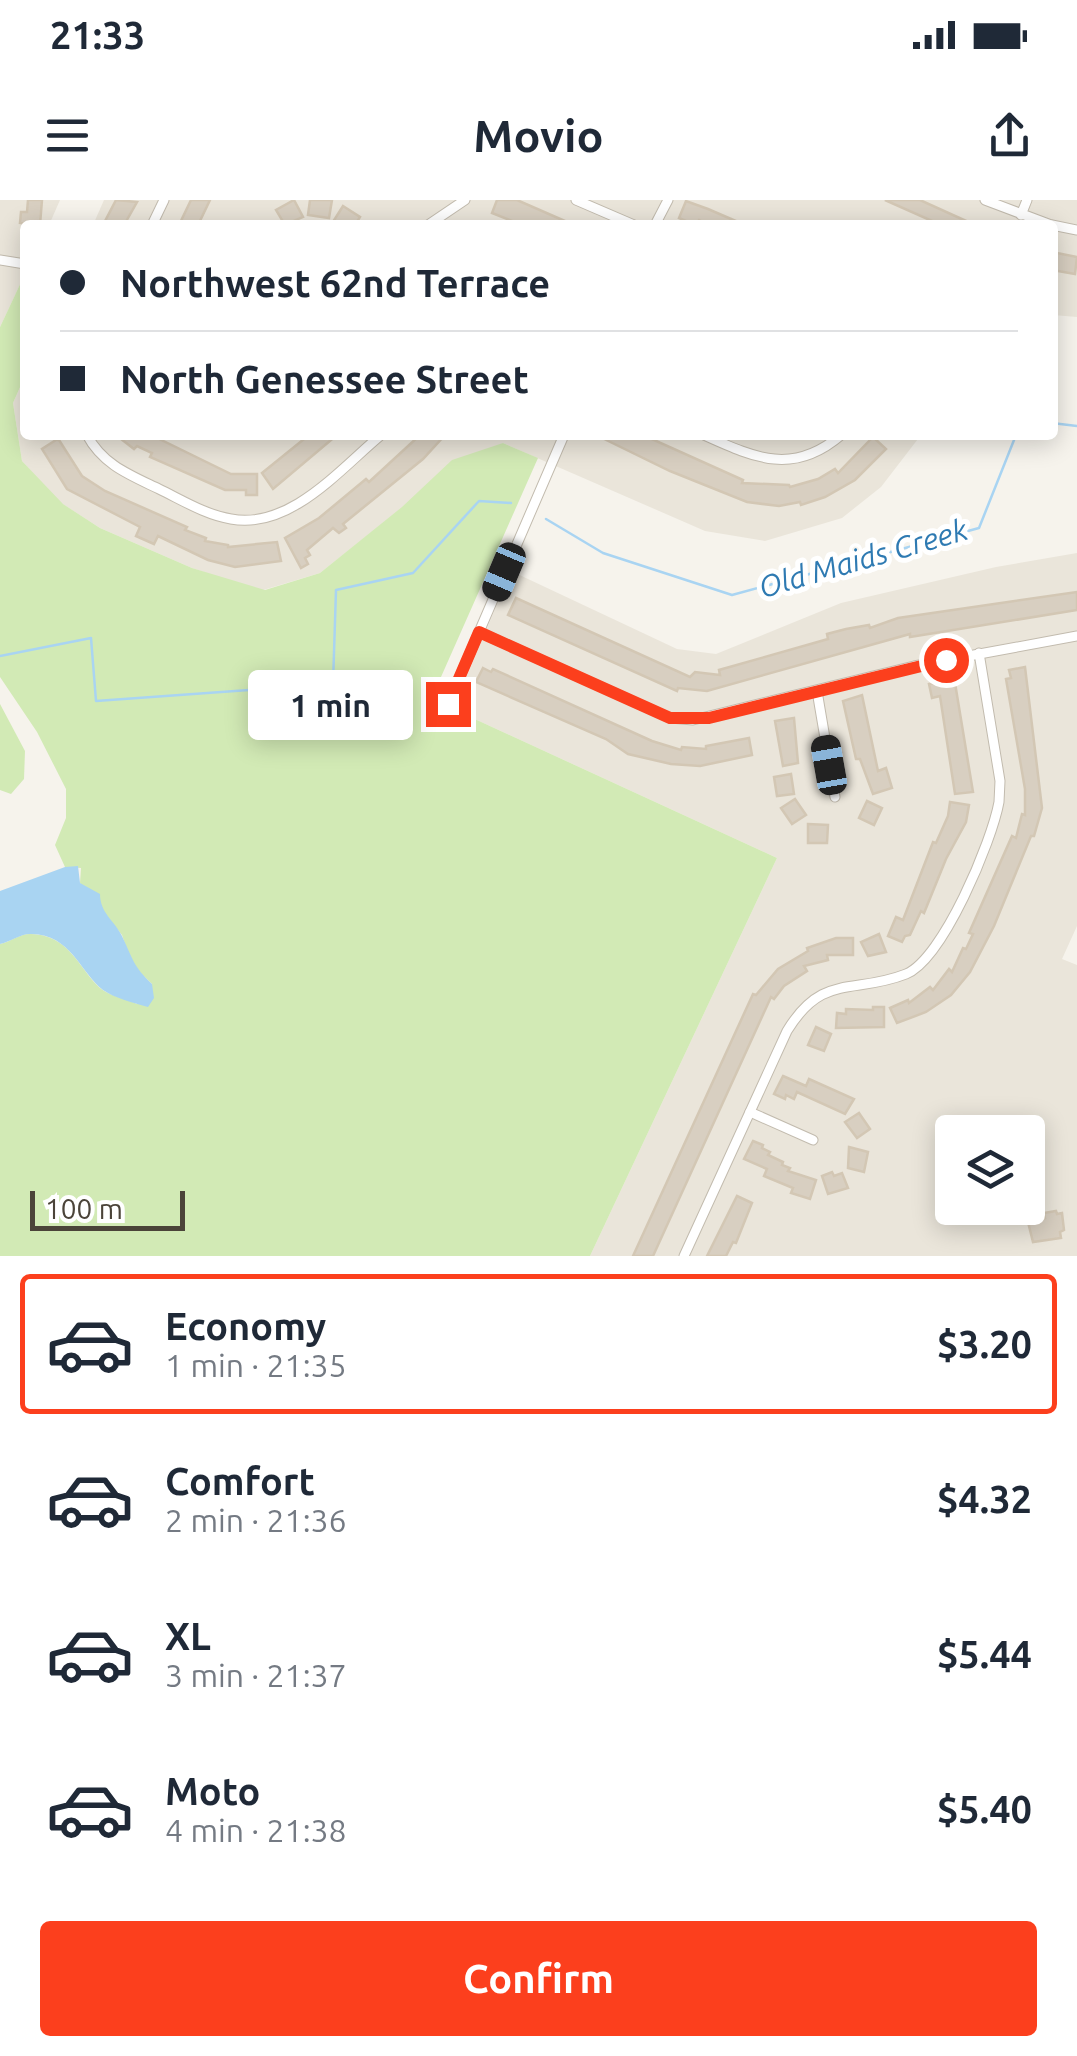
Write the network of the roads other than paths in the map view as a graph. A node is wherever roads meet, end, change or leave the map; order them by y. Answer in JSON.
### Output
{"nodes":[{"id":1,"x":464,"y":200,"type":"edge"},
{"id":2,"x":576,"y":200,"type":"edge"},
{"id":3,"x":985,"y":200,"type":"edge"},
{"id":4,"x":1027,"y":200,"type":"edge"},
{"id":5,"x":1021,"y":215,"type":"junction"},
{"id":6,"x":435,"y":220,"type":"edge"},
{"id":7,"x":622,"y":220,"type":"edge"},
{"id":8,"x":1036,"y":220,"type":"edge"},
{"id":9,"x":90,"y":440,"type":"edge"},
{"id":10,"x":375,"y":440,"type":"edge"},
{"id":11,"x":562,"y":440,"type":"edge"},
{"id":12,"x":717,"y":440,"type":"edge"},
{"id":13,"x":835,"y":440,"type":"edge"},
{"id":14,"x":479,"y":632,"type":"junction"},
{"id":15,"x":1077,"y":636,"type":"edge"},
{"id":16,"x":978,"y":653,"type":"junction"},
{"id":17,"x":817,"y":690,"type":"junction"},
{"id":18,"x":448,"y":704,"type":"dead end"},
{"id":19,"x":834,"y":797,"type":"dead end"},
{"id":20,"x":750,"y":1112,"type":"junction"},
{"id":21,"x":813,"y":1140,"type":"dead end"},
{"id":22,"x":684,"y":1256,"type":"edge"}],
"edges":[{"from":1,"to":6,"type":"street"},
{"from":2,"to":7,"type":"street"},
{"from":3,"to":5,"type":"street"},
{"from":4,"to":5,"type":"street"},
{"from":5,"to":8,"type":"street"},
{"from":9,"to":10,"type":"street"},
{"from":11,"to":14,"type":"street"},
{"from":12,"to":13,"type":"street"},
{"from":14,"to":17,"type":"street"},
{"from":14,"to":18,"type":"street"},
{"from":15,"to":16,"type":"street"},
{"from":16,"to":17,"type":"street"},
{"from":16,"to":20,"type":"street"},
{"from":17,"to":19,"type":"street"},
{"from":20,"to":21,"type":"street"},
{"from":20,"to":22,"type":"street"}]}
